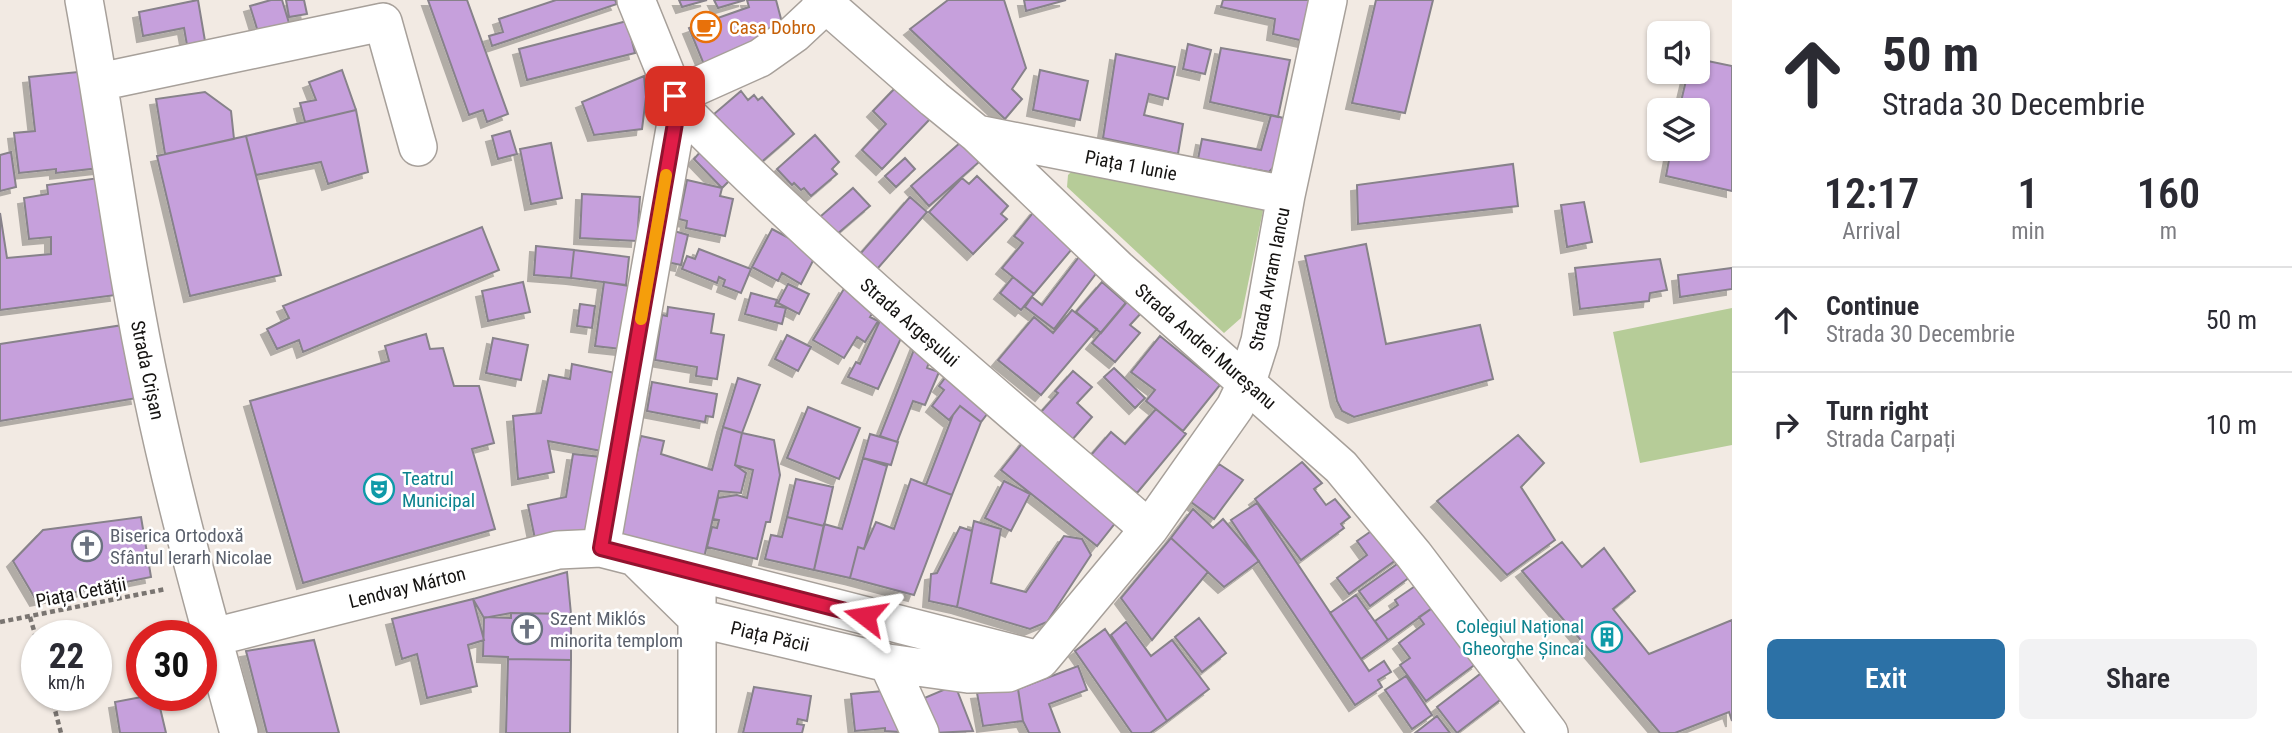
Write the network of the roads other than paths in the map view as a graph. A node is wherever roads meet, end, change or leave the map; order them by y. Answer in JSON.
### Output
{"nodes":[{"id":1,"x":84,"y":0,"type":"edge"},
{"id":2,"x":636,"y":0,"type":"edge"},
{"id":3,"x":1328,"y":0,"type":"edge"},
{"id":4,"x":823,"y":2,"type":"edge"},
{"id":5,"x":99,"y":82,"type":"junction"},
{"id":6,"x":677,"y":101,"type":"junction"},
{"id":7,"x":977,"y":134,"type":"junction"},
{"id":8,"x":418,"y":147,"type":"dead end"},
{"id":9,"x":1286,"y":195,"type":"junction"},
{"id":10,"x":1247,"y":382,"type":"junction"},
{"id":11,"x":1149,"y":528,"type":"junction"},
{"id":12,"x":618,"y":553,"type":"junction"},
{"id":13,"x":711,"y":577,"type":"junction"},
{"id":14,"x":697,"y":618,"type":"junction"},
{"id":15,"x":209,"y":620,"type":"edge"},
{"id":16,"x":217,"y":636,"type":"edge"},
{"id":17,"x":217,"y":649,"type":"edge"},
{"id":18,"x":968,"y":658,"type":"junction"},
{"id":19,"x":1040,"y":660,"type":"joint"},
{"id":20,"x":888,"y":663,"type":"junction"},
{"id":21,"x":239,"y":733,"type":"edge"},
{"id":22,"x":697,"y":733,"type":"edge"},
{"id":23,"x":920,"y":733,"type":"edge"},
{"id":24,"x":1549,"y":733,"type":"edge"}],
"edges":[{"from":1,"to":5,"type":"street","name":"Strada Crișan"},
{"from":2,"to":6,"type":"street"},
{"from":3,"to":9,"type":"street","name":"Strada Avram Iancu"},
{"from":4,"to":6,"type":"street"},
{"from":4,"to":7,"type":"street","name":"Strada Andrei Mureșanu"},
{"from":5,"to":8,"type":"street"},
{"from":5,"to":15,"type":"street","name":"Strada Crișan"},
{"from":6,"to":11,"type":"street","name":"Strada Argeșului"},
{"from":6,"to":12,"type":"street"},
{"from":7,"to":9,"type":"street","name":"Piața 1 Iunie"},
{"from":7,"to":10,"type":"street","name":"Strada Andrei Mureșanu"},
{"from":9,"to":10,"type":"street","name":"Strada Avram Iancu"},
{"from":10,"to":11,"type":"street","name":"Strada Avram Iancu"},
{"from":10,"to":24,"type":"street","name":"Strada Andrei Mureșanu"},
{"from":11,"to":19,"type":"street","name":"Strada Avram Iancu"},
{"from":12,"to":13,"type":"street","name":"Piața Păcii"},
{"from":12,"to":14,"type":"street"},
{"from":12,"to":16,"type":"street","name":"Lendvay Márton"},
{"from":13,"to":14,"type":"street"},
{"from":13,"to":18,"type":"street","name":"Piața Păcii"},
{"from":14,"to":20,"type":"street","name":"Piața Păcii"},
{"from":14,"to":22,"type":"street"},
{"from":17,"to":21,"type":"street","name":"Strada Crișan"},
{"from":18,"to":19,"type":"street","name":"Piața Păcii"},
{"from":18,"to":20,"type":"street","name":"Piața Păcii"},
{"from":20,"to":23,"type":"street"}]}
